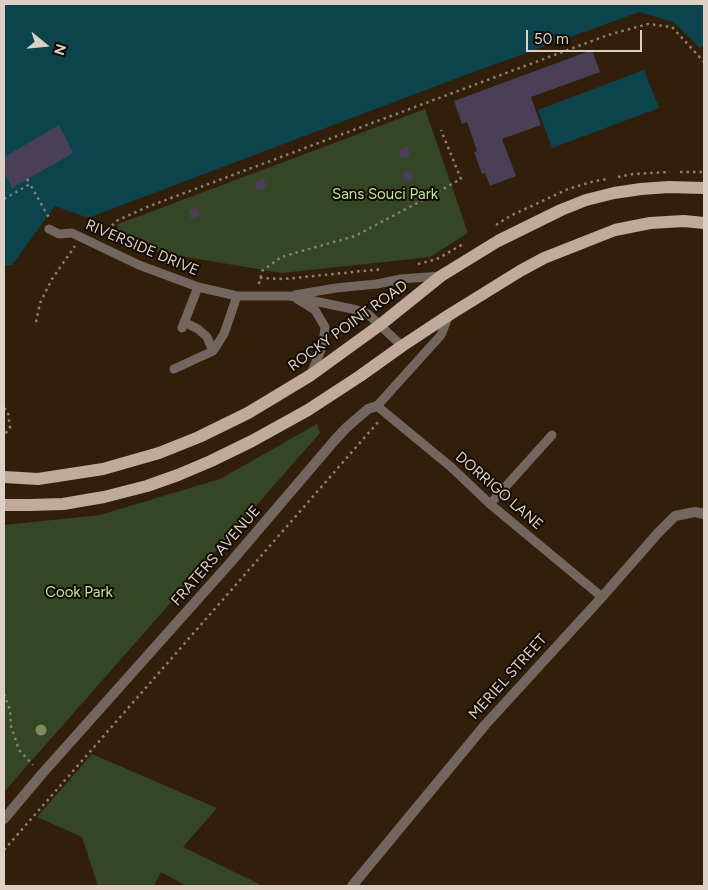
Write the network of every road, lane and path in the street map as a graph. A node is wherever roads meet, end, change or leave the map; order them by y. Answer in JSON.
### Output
{"nodes":[{"id":1,"x":704,"y":62,"type":"edge"},
{"id":2,"x":441,"y":130,"type":"dead end"},
{"id":3,"x":28,"y":179,"type":"dead end"},
{"id":4,"x":30,"y":184,"type":"junction"},
{"id":5,"x":704,"y":188,"type":"edge"},
{"id":6,"x":4,"y":199,"type":"edge"},
{"id":7,"x":704,"y":223,"type":"edge"},
{"id":8,"x":49,"y":229,"type":"dead end"},
{"id":9,"x":76,"y":235,"type":"junction"},
{"id":10,"x":437,"y":259,"type":"dead end"},
{"id":11,"x":411,"y":266,"type":"dead end"},
{"id":12,"x":384,"y":269,"type":"dead end"},
{"id":13,"x":441,"y":276,"type":"junction"},
{"id":14,"x":260,"y":278,"type":"junction"},
{"id":15,"x":198,"y":287,"type":"junction"},
{"id":16,"x":257,"y":295,"type":"junction"},
{"id":17,"x":237,"y":296,"type":"junction"},
{"id":18,"x":290,"y":296,"type":"junction"},
{"id":19,"x":449,"y":315,"type":"junction"},
{"id":20,"x":36,"y":322,"type":"dead end"},
{"id":21,"x":380,"y":325,"type":"junction"},
{"id":22,"x":402,"y":346,"type":"junction"},
{"id":23,"x":213,"y":351,"type":"junction"},
{"id":24,"x":174,"y":369,"type":"dead end"},
{"id":25,"x":311,"y":375,"type":"junction"},
{"id":26,"x":377,"y":406,"type":"junction"},
{"id":27,"x":4,"y":408,"type":"edge"},
{"id":28,"x":386,"y":413,"type":"junction"},
{"id":29,"x":4,"y":435,"type":"edge"},
{"id":30,"x":552,"y":435,"type":"dead end"},
{"id":31,"x":4,"y":478,"type":"edge"},
{"id":32,"x":490,"y":504,"type":"junction"},
{"id":33,"x":4,"y":505,"type":"edge"},
{"id":34,"x":704,"y":514,"type":"edge"},
{"id":35,"x":602,"y":598,"type":"junction"},
{"id":36,"x":4,"y":694,"type":"edge"},
{"id":37,"x":41,"y":775,"type":"junction"},
{"id":38,"x":4,"y":819,"type":"edge"},
{"id":39,"x":4,"y":850,"type":"edge"},
{"id":40,"x":352,"y":886,"type":"edge"}],
"edges":[{"from":1,"to":9,"type":"path"},
{"from":2,"to":14,"type":"path"},
{"from":3,"to":4,"type":"path"},
{"from":4,"to":6,"type":"path"},
{"from":4,"to":9,"type":"path"},
{"from":5,"to":13,"type":"main road","name":"ROCKY POINT ROAD"},
{"from":7,"to":19,"type":"main road"},
{"from":8,"to":9,"type":"lane","name":"RIVERSIDE DRIVE"},
{"from":9,"to":15,"type":"lane","name":"RIVERSIDE DRIVE"},
{"from":9,"to":20,"type":"path"},
{"from":10,"to":11,"type":"path"},
{"from":12,"to":14,"type":"path"},
{"from":13,"to":18,"type":"lane","name":"RIVERSIDE DRIVE"},
{"from":13,"to":21,"type":"main road","name":"ROCKY POINT ROAD"},
{"from":14,"to":16,"type":"path"},
{"from":15,"to":17,"type":"lane","name":"RIVERSIDE DRIVE"},
{"from":15,"to":23,"type":"lane"},
{"from":16,"to":17,"type":"lane","name":"RIVERSIDE DRIVE"},
{"from":16,"to":18,"type":"lane","name":"RIVERSIDE DRIVE"},
{"from":17,"to":23,"type":"lane"},
{"from":18,"to":21,"type":"lane","name":"RIVERSIDE DRIVE"},
{"from":18,"to":25,"type":"lane","name":"RIVERSIDE DRIVE"},
{"from":19,"to":22,"type":"main road"},
{"from":19,"to":26,"type":"lane","name":"FRATERS AVENUE"},
{"from":21,"to":22,"type":"lane","name":"RIVERSIDE DRIVE"},
{"from":21,"to":25,"type":"main road","name":"ROCKY POINT ROAD"},
{"from":22,"to":33,"type":"main road"},
{"from":23,"to":24,"type":"lane"},
{"from":25,"to":31,"type":"main road","name":"ROCKY POINT ROAD"},
{"from":26,"to":28,"type":"lane","name":"DORRIGO LANE"},
{"from":26,"to":37,"type":"street","name":"FRATERS AVENUE"},
{"from":27,"to":29,"type":"path"},
{"from":28,"to":32,"type":"lane","name":"DORRIGO LANE"},
{"from":28,"to":39,"type":"path"},
{"from":30,"to":32,"type":"lane"},
{"from":32,"to":35,"type":"lane","name":"DORRIGO LANE"},
{"from":34,"to":35,"type":"street","name":"MERIEL STREET"},
{"from":35,"to":40,"type":"street","name":"MERIEL STREET"},
{"from":36,"to":37,"type":"path"},
{"from":37,"to":38,"type":"street","name":"FRATERS AVENUE"}]}
